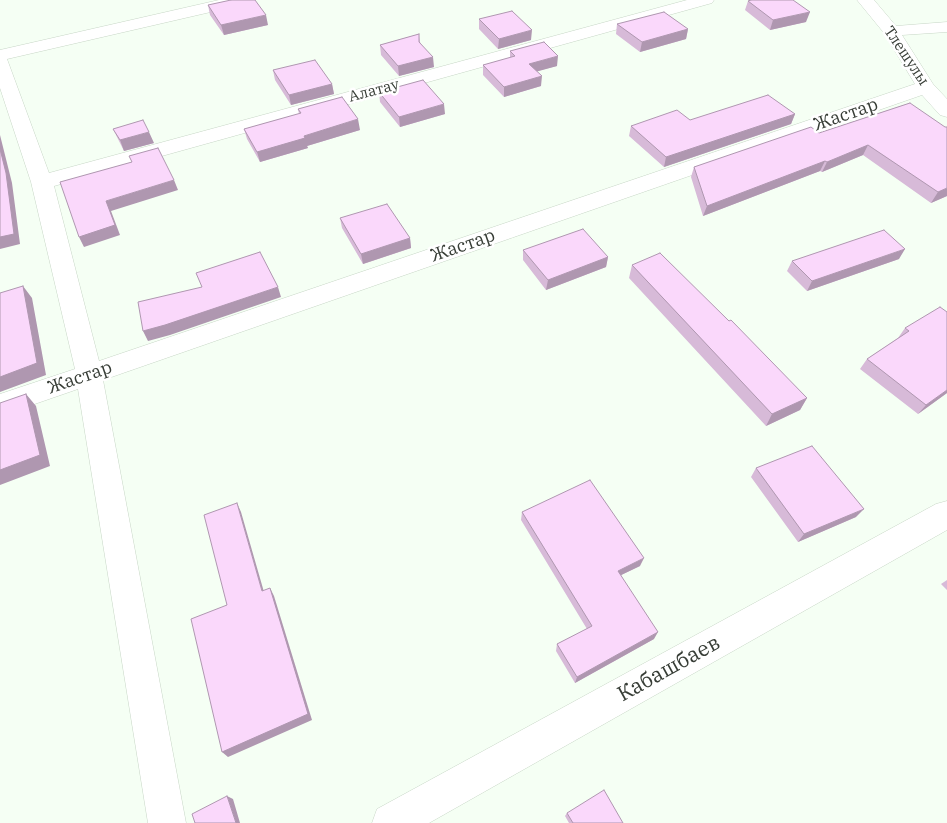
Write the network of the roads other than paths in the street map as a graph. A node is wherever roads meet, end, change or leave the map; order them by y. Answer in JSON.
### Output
{"nodes":[{"id":1,"x":241,"y":0,"type":"edge"},
{"id":2,"x":706,"y":0,"type":"edge"},
{"id":3,"x":865,"y":0,"type":"edge"},
{"id":4,"x":947,"y":27,"type":"edge"},
{"id":5,"x":891,"y":31,"type":"junction"},
{"id":6,"x":0,"y":55,"type":"edge"},
{"id":7,"x":0,"y":61,"type":"edge"},
{"id":8,"x":926,"y":87,"type":"junction"},
{"id":9,"x":947,"y":111,"type":"edge"},
{"id":10,"x":42,"y":182,"type":"junction"},
{"id":11,"x":90,"y":374,"type":"junction"},
{"id":12,"x":0,"y":405,"type":"edge"},
{"id":13,"x":947,"y":514,"type":"edge"},
{"id":14,"x":167,"y":823,"type":"edge"},
{"id":15,"x":391,"y":823,"type":"edge"}],
"edges":[{"from":1,"to":6,"type":"street"},
{"from":2,"to":10,"type":"street","name":"Алатау"},
{"from":3,"to":5,"type":"street","name":"Тлешулы"},
{"from":4,"to":5,"type":"street"},
{"from":5,"to":8,"type":"street","name":"Тлешулы"},
{"from":7,"to":10,"type":"street"},
{"from":8,"to":9,"type":"street","name":"Тлешулы"},
{"from":8,"to":11,"type":"street","name":"Жастар"},
{"from":10,"to":11,"type":"street"},
{"from":11,"to":12,"type":"street","name":"Жастар"},
{"from":11,"to":14,"type":"street"},
{"from":13,"to":15,"type":"street","name":"Кабашбаев"}]}
